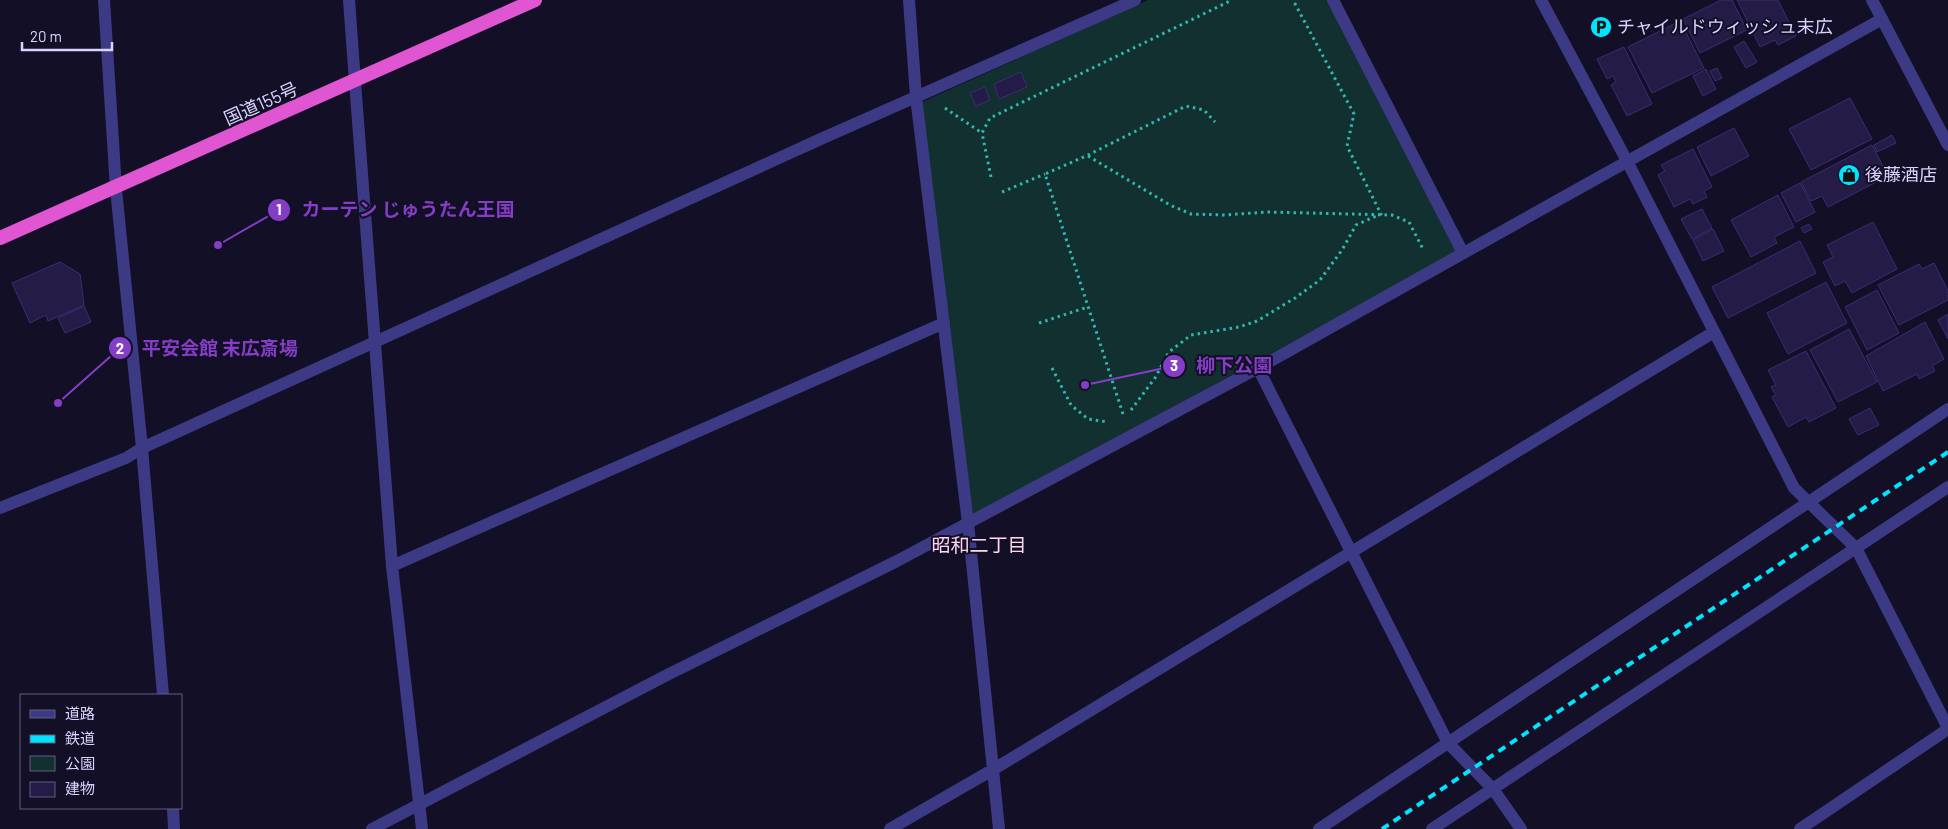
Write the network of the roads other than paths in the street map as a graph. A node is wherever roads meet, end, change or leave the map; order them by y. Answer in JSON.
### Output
{"nodes":[{"id":1,"x":104,"y":0,"type":"edge"},
{"id":2,"x":349,"y":0,"type":"edge"},
{"id":3,"x":535,"y":0,"type":"edge"},
{"id":4,"x":909,"y":0,"type":"edge"},
{"id":5,"x":1135,"y":0,"type":"edge"},
{"id":6,"x":1333,"y":0,"type":"edge"},
{"id":7,"x":1541,"y":0,"type":"edge"},
{"id":8,"x":1872,"y":0,"type":"edge"},
{"id":9,"x":1882,"y":19,"type":"junction"},
{"id":10,"x":356,"y":82,"type":"junction"},
{"id":11,"x":920,"y":96,"type":"junction"},
{"id":12,"x":1948,"y":145,"type":"edge"},
{"id":13,"x":1627,"y":161,"type":"junction"},
{"id":14,"x":116,"y":189,"type":"junction"},
{"id":15,"x":0,"y":238,"type":"edge"},
{"id":16,"x":1463,"y":253,"type":"junction"},
{"id":17,"x":944,"y":323,"type":"junction"},
{"id":18,"x":1714,"y":332,"type":"junction"},
{"id":19,"x":377,"y":341,"type":"junction"},
{"id":20,"x":1258,"y":368,"type":"junction"},
{"id":21,"x":1948,"y":409,"type":"edge"},
{"id":22,"x":142,"y":448,"type":"junction"},
{"id":23,"x":1948,"y":487,"type":"edge"},
{"id":24,"x":1809,"y":502,"type":"junction"},
{"id":25,"x":0,"y":508,"type":"edge"},
{"id":26,"x":968,"y":523,"type":"junction"},
{"id":27,"x":1856,"y":548,"type":"junction"},
{"id":28,"x":1350,"y":551,"type":"junction"},
{"id":29,"x":392,"y":566,"type":"junction"},
{"id":30,"x":163,"y":694,"type":"edge"},
{"id":31,"x":1948,"y":728,"type":"edge"},
{"id":32,"x":1448,"y":743,"type":"junction"},
{"id":33,"x":994,"y":769,"type":"junction"},
{"id":34,"x":1493,"y":789,"type":"junction"},
{"id":35,"x":420,"y":805,"type":"junction"},
{"id":36,"x":173,"y":809,"type":"edge"},
{"id":37,"x":174,"y":829,"type":"edge"},
{"id":38,"x":372,"y":829,"type":"edge"},
{"id":39,"x":422,"y":829,"type":"edge"},
{"id":40,"x":890,"y":829,"type":"edge"},
{"id":41,"x":999,"y":829,"type":"edge"},
{"id":42,"x":1319,"y":829,"type":"edge"},
{"id":43,"x":1432,"y":829,"type":"edge"},
{"id":44,"x":1521,"y":829,"type":"edge"},
{"id":45,"x":1800,"y":829,"type":"edge"}],
"edges":[{"from":1,"to":14,"type":"street"},
{"from":2,"to":10,"type":"street"},
{"from":3,"to":10,"type":"highway","name":"国道155号"},
{"from":4,"to":11,"type":"street"},
{"from":5,"to":11,"type":"street"},
{"from":6,"to":16,"type":"street"},
{"from":7,"to":13,"type":"street"},
{"from":8,"to":9,"type":"street"},
{"from":9,"to":12,"type":"street"},
{"from":9,"to":13,"type":"street"},
{"from":10,"to":14,"type":"highway","name":"国道155号"},
{"from":10,"to":19,"type":"street"},
{"from":11,"to":17,"type":"street"},
{"from":11,"to":19,"type":"street"},
{"from":13,"to":16,"type":"street"},
{"from":13,"to":18,"type":"street"},
{"from":14,"to":15,"type":"highway","name":"国道155号"},
{"from":14,"to":22,"type":"street"},
{"from":16,"to":20,"type":"street"},
{"from":17,"to":26,"type":"street"},
{"from":17,"to":29,"type":"street"},
{"from":18,"to":24,"type":"street"},
{"from":18,"to":28,"type":"street"},
{"from":19,"to":22,"type":"street"},
{"from":19,"to":29,"type":"street"},
{"from":20,"to":26,"type":"street"},
{"from":20,"to":28,"type":"street"},
{"from":21,"to":24,"type":"street"},
{"from":22,"to":25,"type":"street"},
{"from":22,"to":30,"type":"street"},
{"from":23,"to":27,"type":"street"},
{"from":24,"to":27,"type":"street"},
{"from":24,"to":32,"type":"street"},
{"from":26,"to":33,"type":"street"},
{"from":26,"to":35,"type":"street"},
{"from":27,"to":31,"type":"street"},
{"from":27,"to":34,"type":"street"},
{"from":28,"to":32,"type":"street"},
{"from":28,"to":33,"type":"street"},
{"from":29,"to":35,"type":"street"},
{"from":31,"to":45,"type":"street"},
{"from":32,"to":34,"type":"street"},
{"from":32,"to":42,"type":"street"},
{"from":33,"to":40,"type":"street"},
{"from":33,"to":41,"type":"street"},
{"from":34,"to":43,"type":"street"},
{"from":34,"to":44,"type":"street"},
{"from":35,"to":38,"type":"street"},
{"from":35,"to":39,"type":"street"},
{"from":36,"to":37,"type":"street"}]}
